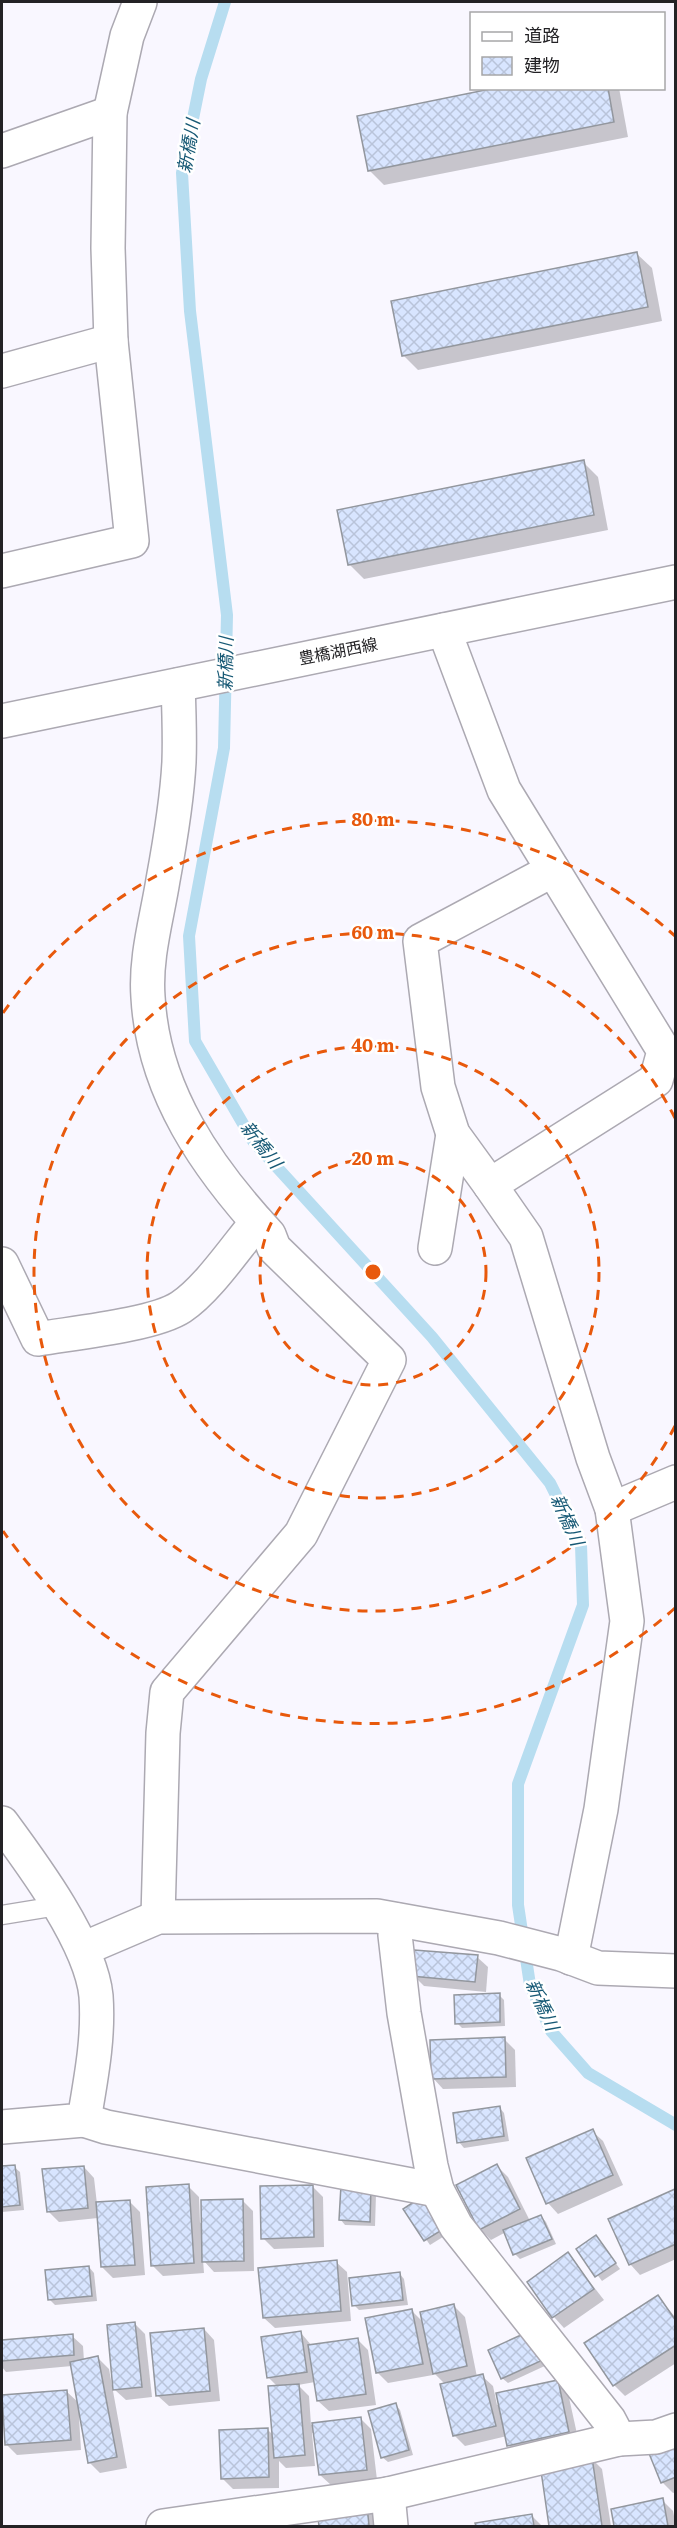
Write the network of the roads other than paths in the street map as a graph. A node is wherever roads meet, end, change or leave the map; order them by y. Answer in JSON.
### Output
{"nodes":[{"id":1,"x":140,"y":2,"type":"edge"},
{"id":2,"x":110,"y":113,"type":"junction"},
{"id":3,"x":2,"y":151,"type":"edge"},
{"id":4,"x":111,"y":341,"type":"junction"},
{"id":5,"x":2,"y":371,"type":"edge"},
{"id":6,"x":2,"y":571,"type":"edge"},
{"id":7,"x":675,"y":582,"type":"edge"},
{"id":8,"x":444,"y":630,"type":"junction"},
{"id":9,"x":183,"y":684,"type":"junction"},
{"id":10,"x":2,"y":721,"type":"edge"},
{"id":11,"x":553,"y":870,"type":"junction"},
{"id":12,"x":453,"y":1134,"type":"junction"},
{"id":13,"x":490,"y":1185,"type":"junction"},
{"id":14,"x":257,"y":1222,"type":"junction"},
{"id":15,"x":435,"y":1248,"type":"dead end"},
{"id":16,"x":2,"y":1264,"type":"edge"},
{"id":17,"x":675,"y":1482,"type":"edge"},
{"id":18,"x":612,"y":1509,"type":"junction"},
{"id":19,"x":2,"y":1823,"type":"edge"},
{"id":20,"x":57,"y":1906,"type":"junction"},
{"id":21,"x":2,"y":1915,"type":"edge"},
{"id":22,"x":158,"y":1917,"type":"junction"},
{"id":23,"x":397,"y":1920,"type":"junction"},
{"id":24,"x":83,"y":1949,"type":"junction"},
{"id":25,"x":566,"y":1956,"type":"junction"},
{"id":26,"x":675,"y":1971,"type":"edge"},
{"id":27,"x":84,"y":2120,"type":"junction"},
{"id":28,"x":2,"y":2127,"type":"edge"},
{"id":29,"x":437,"y":2190,"type":"junction"},
{"id":30,"x":675,"y":2430,"type":"edge"},
{"id":31,"x":620,"y":2439,"type":"junction"},
{"id":32,"x":388,"y":2494,"type":"junction"},
{"id":33,"x":163,"y":2526,"type":"edge"},
{"id":34,"x":391,"y":2526,"type":"edge"}],
"edges":[{"from":1,"to":2,"type":"street"},
{"from":2,"to":3,"type":"street"},
{"from":2,"to":4,"type":"street"},
{"from":4,"to":5,"type":"street"},
{"from":4,"to":6,"type":"street"},
{"from":7,"to":8,"type":"street","name":"豊橋湖西線"},
{"from":8,"to":9,"type":"street","name":"豊橋湖西線"},
{"from":8,"to":11,"type":"street"},
{"from":9,"to":10,"type":"street","name":"豊橋湖西線"},
{"from":9,"to":14,"type":"street"},
{"from":11,"to":12,"type":"street"},
{"from":11,"to":13,"type":"street"},
{"from":12,"to":13,"type":"street"},
{"from":12,"to":15,"type":"street"},
{"from":13,"to":18,"type":"street"},
{"from":14,"to":16,"type":"street"},
{"from":14,"to":22,"type":"street"},
{"from":17,"to":18,"type":"street"},
{"from":18,"to":25,"type":"street"},
{"from":19,"to":20,"type":"street"},
{"from":20,"to":21,"type":"lane"},
{"from":20,"to":24,"type":"street"},
{"from":22,"to":23,"type":"street"},
{"from":22,"to":24,"type":"street"},
{"from":23,"to":25,"type":"street"},
{"from":23,"to":29,"type":"street"},
{"from":24,"to":27,"type":"street"},
{"from":25,"to":26,"type":"street"},
{"from":27,"to":28,"type":"street"},
{"from":27,"to":29,"type":"street"},
{"from":29,"to":31,"type":"street"},
{"from":30,"to":31,"type":"street"},
{"from":31,"to":32,"type":"street"},
{"from":32,"to":33,"type":"street"},
{"from":32,"to":34,"type":"street"}]}
